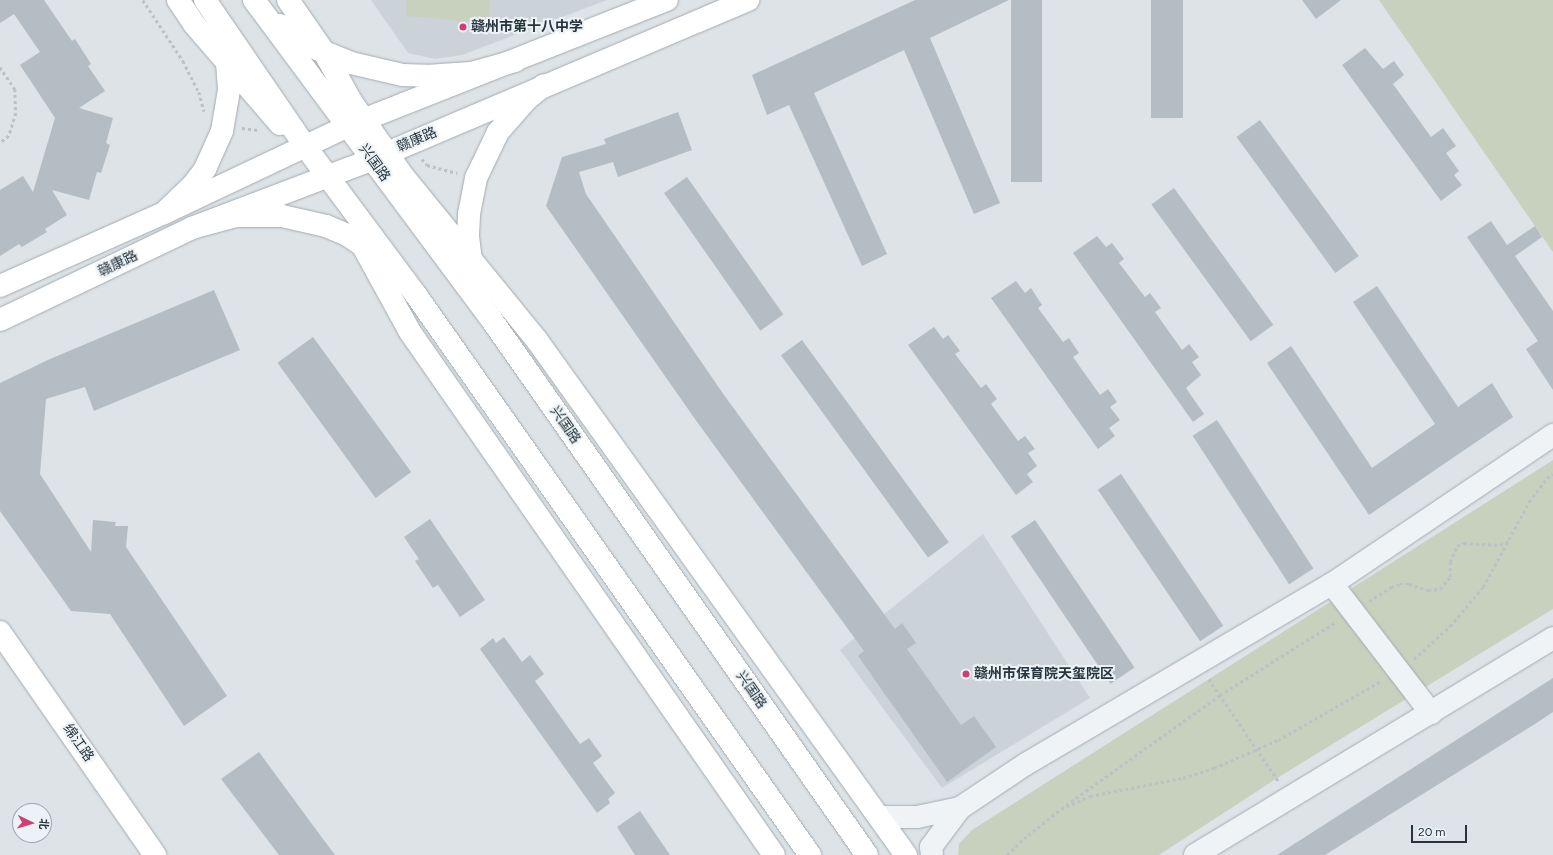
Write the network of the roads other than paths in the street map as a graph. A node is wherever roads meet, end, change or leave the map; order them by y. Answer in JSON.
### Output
{"nodes":[{"id":1,"x":178,"y":0,"type":"edge"},
{"id":2,"x":288,"y":0,"type":"edge"},
{"id":3,"x":667,"y":0,"type":"edge"},
{"id":4,"x":748,"y":0,"type":"edge"},
{"id":5,"x":208,"y":4,"type":"edge"},
{"id":6,"x":257,"y":4,"type":"edge"},
{"id":7,"x":324,"y":52,"type":"junction"},
{"id":8,"x":227,"y":61,"type":"junction"},
{"id":9,"x":515,"y":61,"type":"junction"},
{"id":10,"x":544,"y":85,"type":"junction"},
{"id":11,"x":356,"y":123,"type":"junction"},
{"id":12,"x":302,"y":147,"type":"junction"},
{"id":13,"x":379,"y":157,"type":"junction"},
{"id":14,"x":325,"y":178,"type":"junction"},
{"id":15,"x":164,"y":213,"type":"junction"},
{"id":16,"x":192,"y":228,"type":"junction"},
{"id":17,"x":362,"y":244,"type":"junction"},
{"id":18,"x":470,"y":258,"type":"junction"},
{"id":19,"x":0,"y":286,"type":"edge"},
{"id":20,"x":416,"y":295,"type":"junction"},
{"id":21,"x":489,"y":316,"type":"junction"},
{"id":22,"x":0,"y":320,"type":"edge"},
{"id":23,"x":1553,"y":435,"type":"edge"},
{"id":24,"x":1332,"y":584,"type":"junction"},
{"id":25,"x":0,"y":632,"type":"edge"},
{"id":26,"x":1553,"y":638,"type":"edge"},
{"id":27,"x":1430,"y":713,"type":"junction"},
{"id":28,"x":960,"y":808,"type":"junction"},
{"id":29,"x":879,"y":816,"type":"junction"},
{"id":30,"x":771,"y":854,"type":"edge"},
{"id":31,"x":155,"y":855,"type":"edge"},
{"id":32,"x":810,"y":855,"type":"edge"},
{"id":33,"x":867,"y":855,"type":"edge"},
{"id":34,"x":906,"y":855,"type":"edge"},
{"id":35,"x":932,"y":855,"type":"edge"},
{"id":36,"x":1195,"y":855,"type":"edge"}],
"edges":[{"from":1,"to":8,"type":"main road"},
{"from":2,"to":7,"type":"main road"},
{"from":3,"to":9,"type":"main road","name":"赣康路"},
{"from":4,"to":10,"type":"main road","name":"赣康路"},
{"from":5,"to":8,"type":"main road"},
{"from":5,"to":12,"type":"main road"},
{"from":6,"to":7,"type":"main road"},
{"from":6,"to":11,"type":"main road","name":"兴国路"},
{"from":7,"to":9,"type":"main road"},
{"from":7,"to":11,"type":"main road"},
{"from":8,"to":12,"type":"main road"},
{"from":8,"to":15,"type":"main road"},
{"from":9,"to":11,"type":"main road","name":"赣康路"},
{"from":10,"to":13,"type":"main road","name":"赣康路"},
{"from":10,"to":18,"type":"main road"},
{"from":11,"to":12,"type":"main road","name":"赣康路"},
{"from":11,"to":13,"type":"main road","name":"兴国路"},
{"from":12,"to":14,"type":"main road"},
{"from":12,"to":15,"type":"main road","name":"赣康路"},
{"from":13,"to":14,"type":"main road","name":"赣康路"},
{"from":13,"to":18,"type":"main road"},
{"from":13,"to":21,"type":"main road","name":"兴国路"},
{"from":14,"to":16,"type":"main road","name":"赣康路"},
{"from":14,"to":17,"type":"main road"},
{"from":14,"to":20,"type":"main road"},
{"from":15,"to":19,"type":"main road","name":"赣康路"},
{"from":16,"to":17,"type":"main road"},
{"from":16,"to":22,"type":"main road","name":"赣康路"},
{"from":17,"to":20,"type":"main road"},
{"from":17,"to":30,"type":"main road"},
{"from":18,"to":21,"type":"main road"},
{"from":18,"to":29,"type":"main road"},
{"from":20,"to":32,"type":"main road"},
{"from":21,"to":33,"type":"main road","name":"兴国路"},
{"from":23,"to":24,"type":"street"},
{"from":24,"to":27,"type":"street"},
{"from":24,"to":28,"type":"street"},
{"from":25,"to":31,"type":"main road","name":"绵江路"},
{"from":26,"to":27,"type":"street"},
{"from":27,"to":36,"type":"street"},
{"from":28,"to":29,"type":"street"},
{"from":28,"to":35,"type":"street"},
{"from":29,"to":34,"type":"main road"}]}
